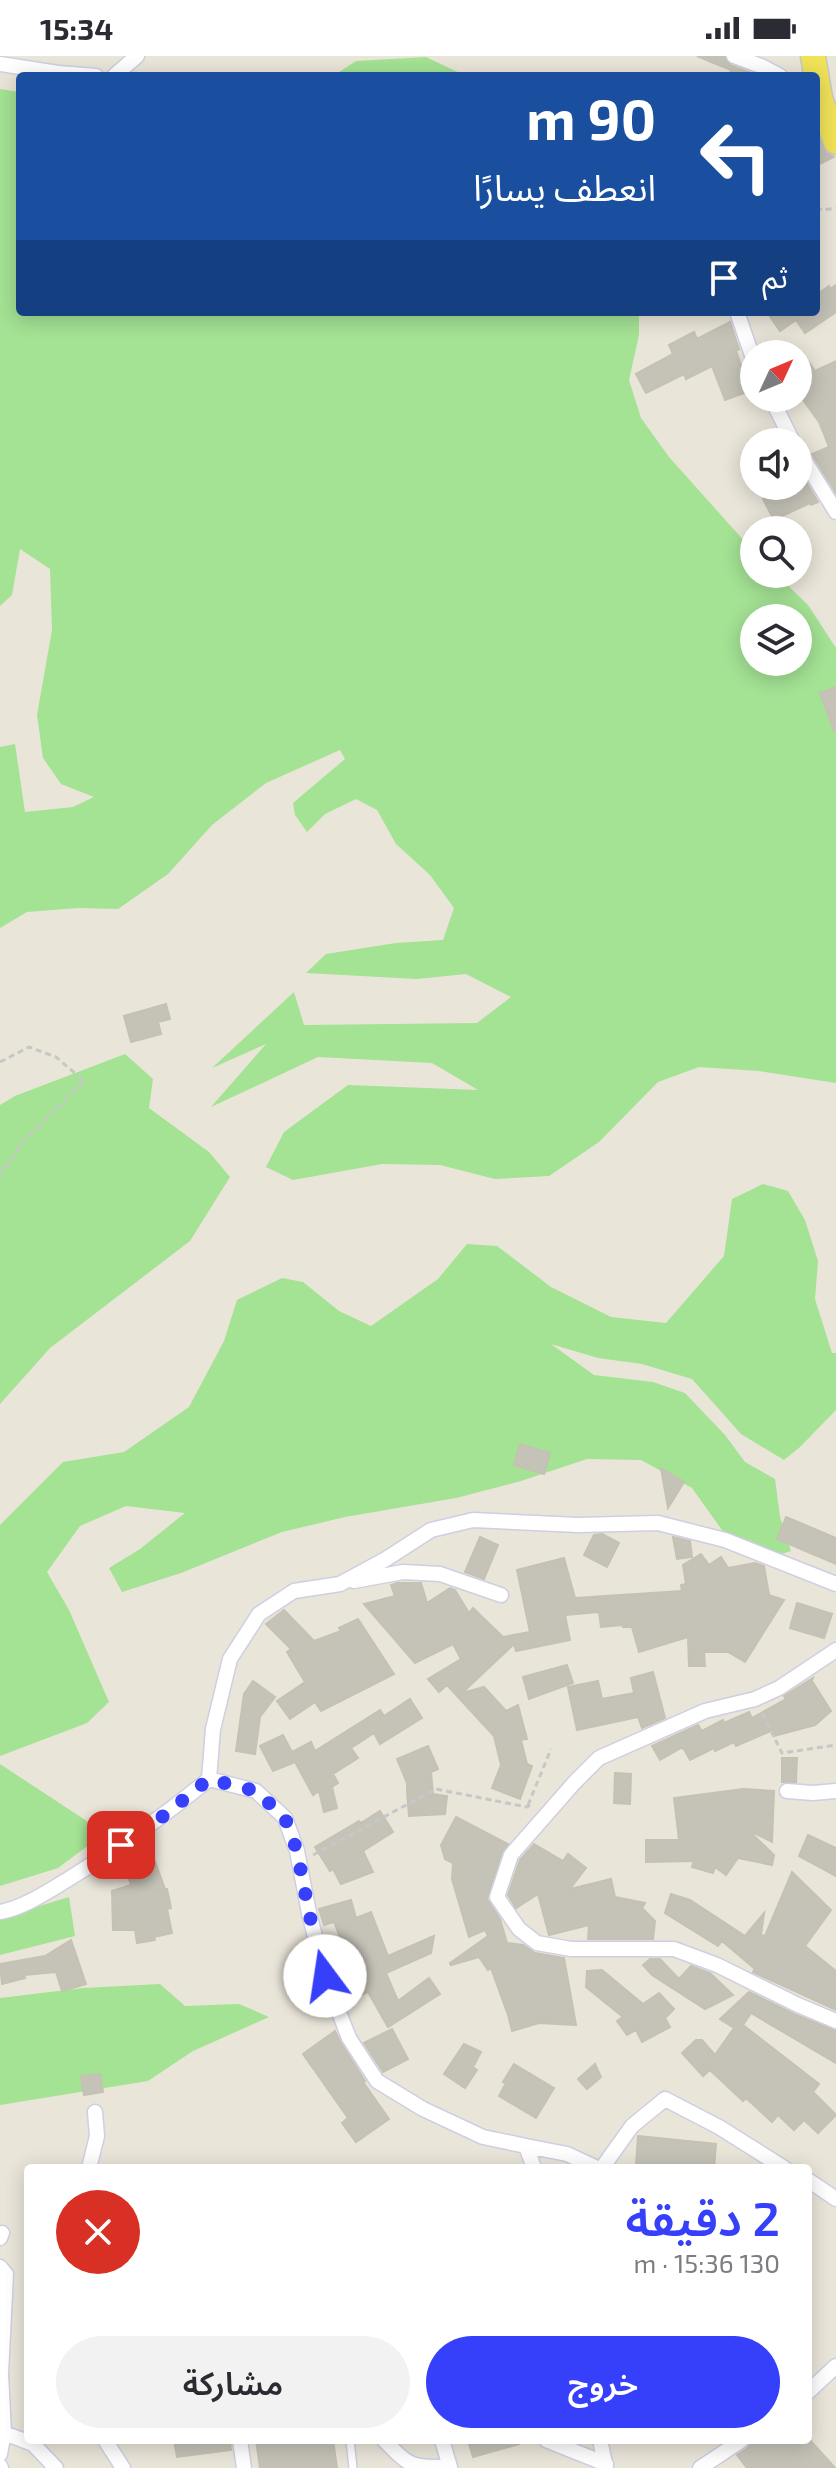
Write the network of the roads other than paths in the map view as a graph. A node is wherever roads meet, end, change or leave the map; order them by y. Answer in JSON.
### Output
{"nodes":[{"id":1,"x":137,"y":56,"type":"edge"},
{"id":2,"x":734,"y":56,"type":"edge"},
{"id":3,"x":0,"y":64,"type":"edge"},
{"id":4,"x":52,"y":72,"type":"edge"},
{"id":5,"x":119,"y":72,"type":"edge"},
{"id":6,"x":772,"y":72,"type":"edge"},
{"id":7,"x":820,"y":102,"type":"edge"},
{"id":8,"x":836,"y":142,"type":"edge"},
{"id":9,"x":738,"y":316,"type":"edge"},
{"id":10,"x":747,"y":340,"type":"edge"},
{"id":11,"x":812,"y":473,"type":"edge"},
{"id":12,"x":836,"y":512,"type":"edge"},
{"id":13,"x":340,"y":1584,"type":"junction"},
{"id":14,"x":836,"y":1584,"type":"edge"},
{"id":15,"x":501,"y":1595,"type":"dead end"},
{"id":16,"x":836,"y":1650,"type":"edge"},
{"id":17,"x":209,"y":1779,"type":"junction"},
{"id":18,"x":787,"y":1791,"type":"dead end"},
{"id":19,"x":836,"y":1791,"type":"edge"},
{"id":20,"x":0,"y":1912,"type":"edge"},
{"id":21,"x":836,"y":2021,"type":"edge"},
{"id":22,"x":95,"y":2112,"type":"dead end"},
{"id":23,"x":526,"y":2146,"type":"junction"},
{"id":24,"x":90,"y":2164,"type":"edge"},
{"id":25,"x":533,"y":2164,"type":"edge"},
{"id":26,"x":590,"y":2164,"type":"edge"},
{"id":27,"x":602,"y":2164,"type":"edge"},
{"id":28,"x":778,"y":2164,"type":"edge"},
{"id":29,"x":812,"y":2183,"type":"edge"},
{"id":30,"x":836,"y":2199,"type":"edge"},
{"id":31,"x":0,"y":2267,"type":"edge"},
{"id":32,"x":836,"y":2366,"type":"edge"},
{"id":33,"x":812,"y":2388,"type":"edge"},
{"id":34,"x":4,"y":2433,"type":"junction"},
{"id":35,"x":24,"y":2441,"type":"edge"},
{"id":36,"x":33,"y":2444,"type":"edge"},
{"id":37,"x":108,"y":2444,"type":"edge"},
{"id":38,"x":241,"y":2444,"type":"edge"},
{"id":39,"x":350,"y":2444,"type":"edge"},
{"id":40,"x":388,"y":2444,"type":"edge"},
{"id":41,"x":443,"y":2444,"type":"edge"},
{"id":42,"x":555,"y":2444,"type":"edge"},
{"id":43,"x":601,"y":2444,"type":"edge"},
{"id":44,"x":736,"y":2444,"type":"edge"},
{"id":45,"x":0,"y":2454,"type":"edge"},
{"id":46,"x":606,"y":2466,"type":"edge"},
{"id":47,"x":412,"y":2467,"type":"edge"},
{"id":48,"x":56,"y":2468,"type":"edge"},
{"id":49,"x":123,"y":2468,"type":"edge"},
{"id":50,"x":244,"y":2468,"type":"edge"},
{"id":51,"x":353,"y":2468,"type":"edge"},
{"id":52,"x":700,"y":2468,"type":"edge"}],
"edges":[{"from":1,"to":5,"type":"street"},
{"from":2,"to":6,"type":"street"},
{"from":3,"to":4,"type":"street"},
{"from":7,"to":8,"type":"main road"},
{"from":9,"to":10,"type":"street"},
{"from":11,"to":12,"type":"street"},
{"from":13,"to":14,"type":"street"},
{"from":13,"to":15,"type":"street"},
{"from":13,"to":17,"type":"street"},
{"from":16,"to":21,"type":"street"},
{"from":17,"to":20,"type":"street"},
{"from":17,"to":23,"type":"street"},
{"from":18,"to":19,"type":"street"},
{"from":22,"to":24,"type":"street"},
{"from":23,"to":25,"type":"street"},
{"from":23,"to":26,"type":"street"},
{"from":27,"to":28,"type":"street"},
{"from":29,"to":30,"type":"street"},
{"from":31,"to":34,"type":"street"},
{"from":32,"to":33,"type":"street"},
{"from":34,"to":35,"type":"street"},
{"from":34,"to":45,"type":"street"},
{"from":36,"to":48,"type":"street"},
{"from":37,"to":49,"type":"street"},
{"from":38,"to":50,"type":"street"},
{"from":39,"to":51,"type":"lane"},
{"from":40,"to":47,"type":"street"},
{"from":41,"to":47,"type":"street"},
{"from":42,"to":46,"type":"street"},
{"from":43,"to":46,"type":"street"},
{"from":44,"to":52,"type":"street"}]}
